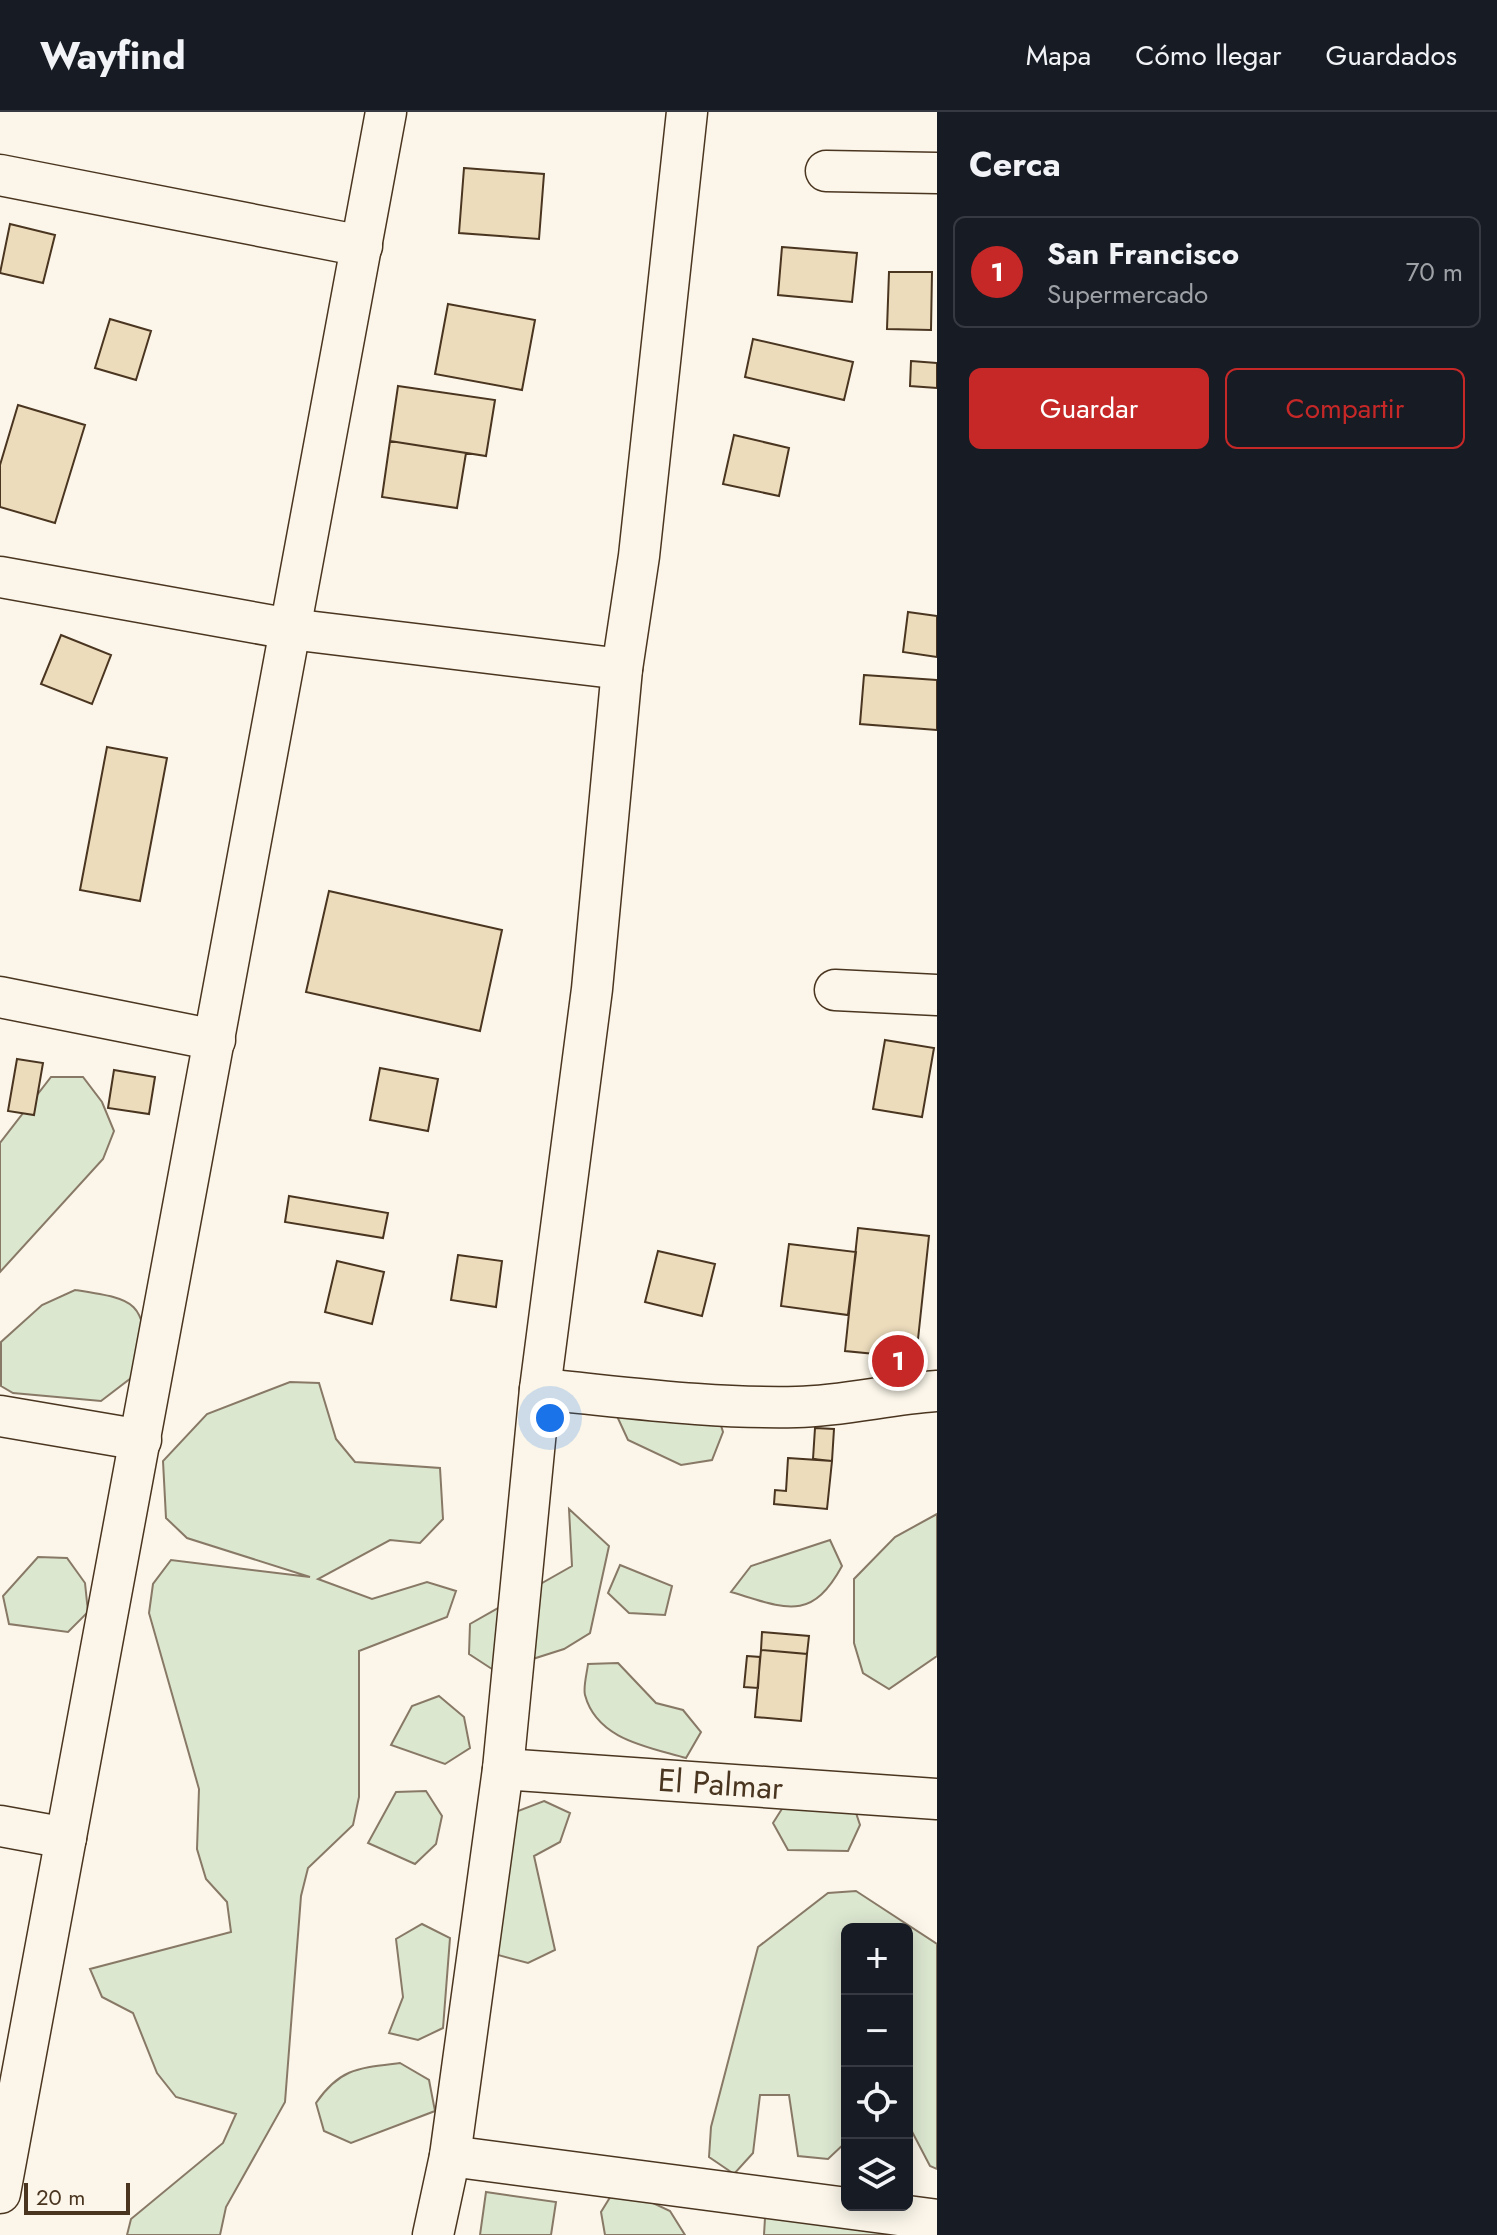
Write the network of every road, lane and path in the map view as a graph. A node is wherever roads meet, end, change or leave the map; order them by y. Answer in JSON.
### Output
{"nodes":[{"id":1,"x":386,"y":112,"type":"edge"},
{"id":2,"x":687,"y":112,"type":"edge"},
{"id":3,"x":826,"y":171,"type":"dead end"},
{"id":4,"x":937,"y":173,"type":"edge"},
{"id":5,"x":0,"y":175,"type":"edge"},
{"id":6,"x":362,"y":246,"type":"junction"},
{"id":7,"x":0,"y":577,"type":"edge"},
{"id":8,"x":290,"y":629,"type":"junction"},
{"id":9,"x":622,"y":669,"type":"junction"},
{"id":10,"x":835,"y":990,"type":"dead end"},
{"id":11,"x":937,"y":995,"type":"edge"},
{"id":12,"x":0,"y":997,"type":"edge"},
{"id":13,"x":215,"y":1040,"type":"junction"},
{"id":14,"x":540,"y":1389,"type":"junction"},
{"id":15,"x":937,"y":1391,"type":"edge"},
{"id":16,"x":0,"y":1416,"type":"edge"},
{"id":17,"x":141,"y":1440,"type":"junction"},
{"id":18,"x":503,"y":1769,"type":"junction"},
{"id":19,"x":937,"y":1799,"type":"edge"},
{"id":20,"x":0,"y":1826,"type":"edge"},
{"id":21,"x":66,"y":1838,"type":"junction"},
{"id":22,"x":450,"y":2156,"type":"junction"},
{"id":23,"x":0,"y":2193,"type":"edge"},
{"id":24,"x":937,"y":2220,"type":"edge"},
{"id":25,"x":433,"y":2235,"type":"edge"}],
"edges":[{"from":1,"to":6,"type":"street"},
{"from":2,"to":9,"type":"street"},
{"from":3,"to":4,"type":"street"},
{"from":5,"to":6,"type":"street"},
{"from":6,"to":8,"type":"street"},
{"from":7,"to":8,"type":"street"},
{"from":8,"to":9,"type":"street"},
{"from":8,"to":13,"type":"street"},
{"from":9,"to":14,"type":"street"},
{"from":10,"to":11,"type":"street"},
{"from":12,"to":13,"type":"street"},
{"from":13,"to":17,"type":"street"},
{"from":14,"to":15,"type":"street"},
{"from":14,"to":18,"type":"street"},
{"from":16,"to":17,"type":"street"},
{"from":17,"to":21,"type":"street"},
{"from":18,"to":19,"type":"street","name":"El Palmar"},
{"from":18,"to":22,"type":"street"},
{"from":20,"to":21,"type":"street"},
{"from":21,"to":23,"type":"street"},
{"from":22,"to":24,"type":"street"},
{"from":22,"to":25,"type":"street"}]}
